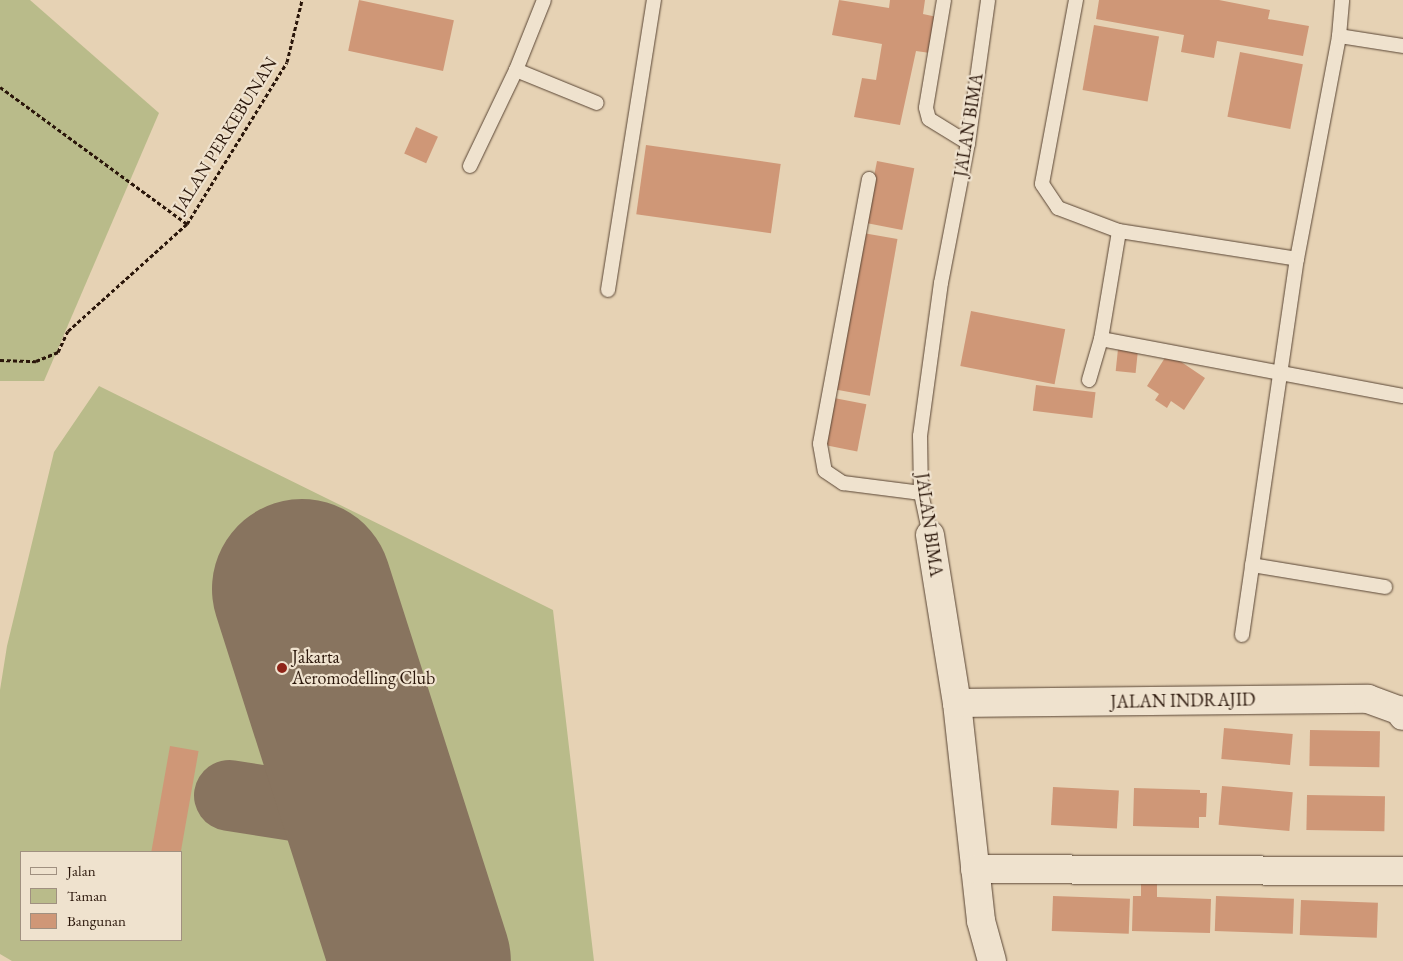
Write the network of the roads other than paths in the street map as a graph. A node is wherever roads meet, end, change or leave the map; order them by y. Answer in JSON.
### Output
{"nodes":[{"id":1,"x":544,"y":0,"type":"edge"},
{"id":2,"x":654,"y":0,"type":"edge"},
{"id":3,"x":944,"y":0,"type":"edge"},
{"id":4,"x":988,"y":0,"type":"edge"},
{"id":5,"x":1076,"y":0,"type":"edge"},
{"id":6,"x":1339,"y":0,"type":"edge"},
{"id":7,"x":1339,"y":36,"type":"junction"},
{"id":8,"x":1403,"y":46,"type":"edge"},
{"id":9,"x":516,"y":70,"type":"junction"},
{"id":10,"x":597,"y":103,"type":"dead end"},
{"id":11,"x":968,"y":143,"type":"junction"},
{"id":12,"x":470,"y":166,"type":"dead end"},
{"id":13,"x":869,"y":179,"type":"dead end"},
{"id":14,"x":1119,"y":231,"type":"junction"},
{"id":15,"x":1297,"y":259,"type":"junction"},
{"id":16,"x":608,"y":290,"type":"dead end"},
{"id":17,"x":1101,"y":339,"type":"junction"},
{"id":18,"x":1282,"y":371,"type":"junction"},
{"id":19,"x":1089,"y":380,"type":"dead end"},
{"id":20,"x":1403,"y":396,"type":"edge"},
{"id":21,"x":921,"y":493,"type":"junction"},
{"id":22,"x":930,"y":535,"type":"joint"},
{"id":23,"x":1252,"y":565,"type":"junction"},
{"id":24,"x":1385,"y":587,"type":"dead end"},
{"id":25,"x":1242,"y":635,"type":"dead end"},
{"id":26,"x":957,"y":703,"type":"junction"},
{"id":27,"x":1403,"y":716,"type":"edge"},
{"id":28,"x":975,"y":869,"type":"junction"},
{"id":29,"x":1403,"y":871,"type":"edge"},
{"id":30,"x":992,"y":961,"type":"edge"}],
"edges":[{"from":1,"to":9,"type":"lane"},
{"from":2,"to":16,"type":"lane"},
{"from":3,"to":11,"type":"lane"},
{"from":4,"to":11,"type":"lane","name":"JALAN BIMA"},
{"from":5,"to":14,"type":"lane"},
{"from":6,"to":7,"type":"lane"},
{"from":7,"to":8,"type":"lane"},
{"from":7,"to":15,"type":"lane"},
{"from":9,"to":10,"type":"lane"},
{"from":9,"to":12,"type":"lane"},
{"from":11,"to":21,"type":"lane","name":"JALAN BIMA"},
{"from":13,"to":21,"type":"lane"},
{"from":14,"to":15,"type":"lane"},
{"from":14,"to":17,"type":"lane"},
{"from":15,"to":18,"type":"lane"},
{"from":17,"to":18,"type":"lane"},
{"from":17,"to":19,"type":"lane"},
{"from":18,"to":20,"type":"lane"},
{"from":18,"to":23,"type":"lane"},
{"from":21,"to":22,"type":"lane","name":"JALAN BIMA"},
{"from":22,"to":26,"type":"street","name":"JALAN BIMA"},
{"from":23,"to":24,"type":"lane"},
{"from":23,"to":25,"type":"lane"},
{"from":26,"to":27,"type":"street","name":"JALAN INDRAJID"},
{"from":26,"to":28,"type":"street","name":"JALAN BIMA"},
{"from":28,"to":29,"type":"street"},
{"from":28,"to":30,"type":"street","name":"JALAN BIMA"}]}
